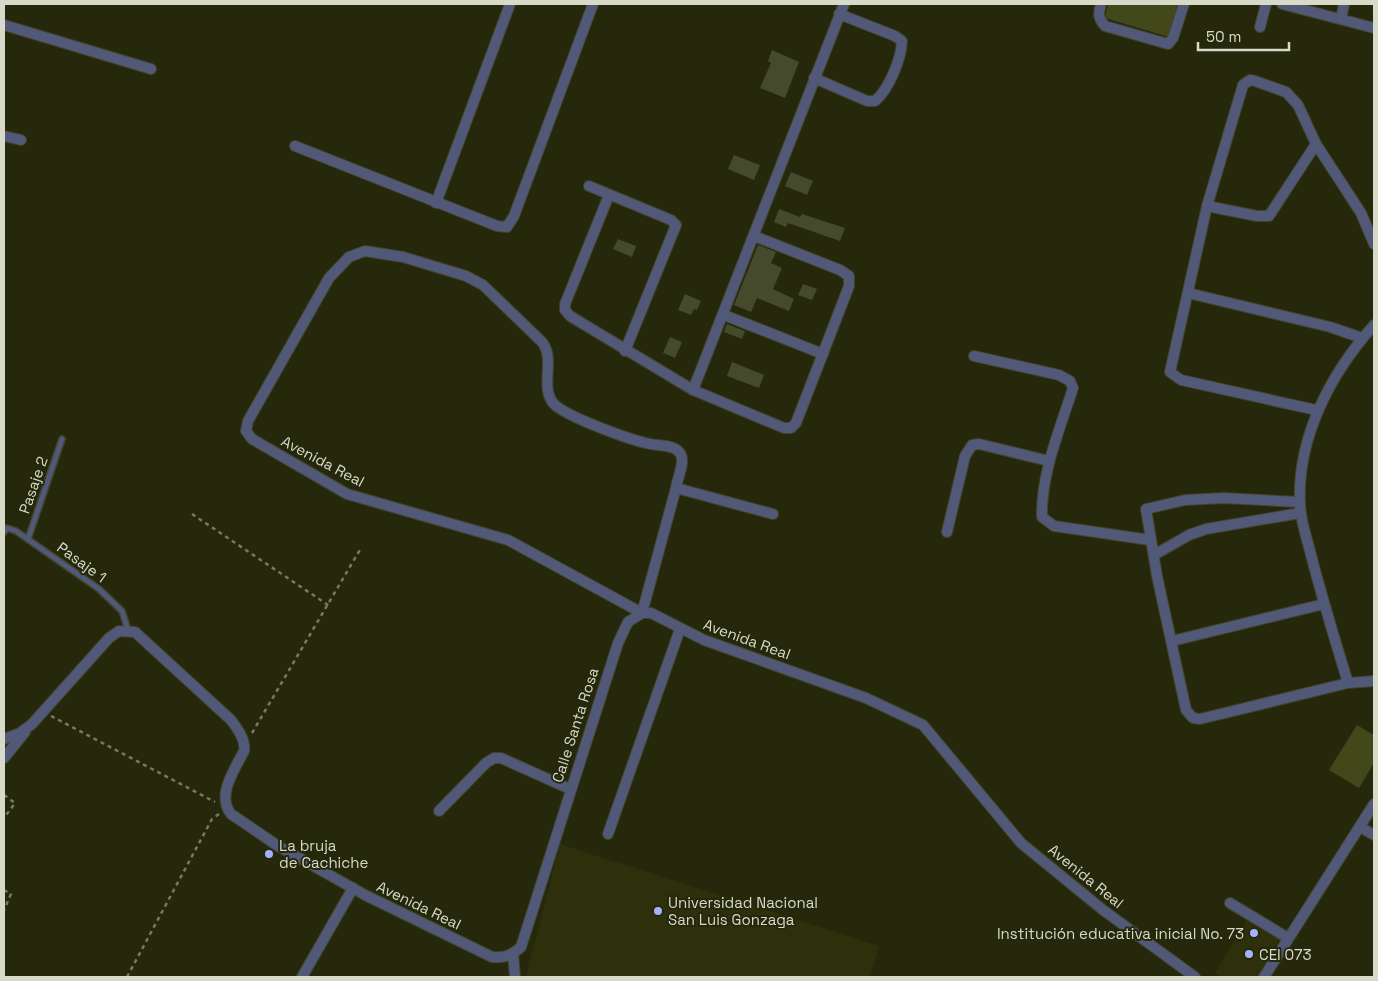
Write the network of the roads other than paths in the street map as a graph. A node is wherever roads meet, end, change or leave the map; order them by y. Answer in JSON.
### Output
{"nodes":[{"id":1,"x":510,"y":4,"type":"edge"},
{"id":2,"x":593,"y":4,"type":"edge"},
{"id":3,"x":844,"y":4,"type":"edge"},
{"id":4,"x":1101,"y":4,"type":"edge"},
{"id":5,"x":1184,"y":4,"type":"edge"},
{"id":6,"x":1266,"y":4,"type":"edge"},
{"id":7,"x":1282,"y":4,"type":"edge"},
{"id":8,"x":1344,"y":4,"type":"edge"},
{"id":9,"x":840,"y":14,"type":"junction"},
{"id":10,"x":1340,"y":19,"type":"junction"},
{"id":11,"x":4,"y":25,"type":"edge"},
{"id":12,"x":1260,"y":26,"type":"dead end"},
{"id":13,"x":1374,"y":28,"type":"edge"},
{"id":14,"x":151,"y":69,"type":"dead end"},
{"id":15,"x":814,"y":78,"type":"junction"},
{"id":16,"x":4,"y":136,"type":"edge"},
{"id":17,"x":21,"y":140,"type":"dead end"},
{"id":18,"x":1316,"y":144,"type":"junction"},
{"id":19,"x":295,"y":146,"type":"dead end"},
{"id":20,"x":589,"y":186,"type":"dead end"},
{"id":21,"x":609,"y":196,"type":"junction"},
{"id":22,"x":436,"y":203,"type":"junction"},
{"id":23,"x":1207,"y":206,"type":"junction"},
{"id":24,"x":754,"y":236,"type":"junction"},
{"id":25,"x":1374,"y":244,"type":"edge"},
{"id":26,"x":1188,"y":293,"type":"junction"},
{"id":27,"x":724,"y":316,"type":"junction"},
{"id":28,"x":1374,"y":325,"type":"edge"},
{"id":29,"x":1362,"y":338,"type":"junction"},
{"id":30,"x":626,"y":351,"type":"junction"},
{"id":31,"x":823,"y":354,"type":"junction"},
{"id":32,"x":974,"y":356,"type":"dead end"},
{"id":33,"x":693,"y":390,"type":"junction"},
{"id":34,"x":1316,"y":410,"type":"junction"},
{"id":35,"x":62,"y":440,"type":"dead end"},
{"id":36,"x":1049,"y":461,"type":"junction"},
{"id":37,"x":676,"y":488,"type":"junction"},
{"id":38,"x":1299,"y":502,"type":"junction"},
{"id":39,"x":1300,"y":513,"type":"junction"},
{"id":40,"x":773,"y":514,"type":"dead end"},
{"id":41,"x":5,"y":530,"type":"edge"},
{"id":42,"x":946,"y":532,"type":"dead end"},
{"id":43,"x":28,"y":539,"type":"junction"},
{"id":44,"x":1150,"y":540,"type":"junction"},
{"id":45,"x":1154,"y":555,"type":"junction"},
{"id":46,"x":1324,"y":604,"type":"junction"},
{"id":47,"x":642,"y":614,"type":"junction"},
{"id":48,"x":680,"y":629,"type":"junction"},
{"id":49,"x":128,"y":630,"type":"junction"},
{"id":50,"x":1172,"y":641,"type":"junction"},
{"id":51,"x":1374,"y":681,"type":"edge"},
{"id":52,"x":1348,"y":683,"type":"junction"},
{"id":53,"x":32,"y":724,"type":"junction"},
{"id":54,"x":4,"y":739,"type":"edge"},
{"id":55,"x":4,"y":758,"type":"edge"},
{"id":56,"x":570,"y":789,"type":"junction"},
{"id":57,"x":1374,"y":804,"type":"edge"},
{"id":58,"x":439,"y":811,"type":"dead end"},
{"id":59,"x":1360,"y":827,"type":"junction"},
{"id":60,"x":608,"y":834,"type":"dead end"},
{"id":61,"x":1374,"y":835,"type":"edge"},
{"id":62,"x":353,"y":888,"type":"junction"},
{"id":63,"x":1230,"y":903,"type":"dead end"},
{"id":64,"x":1288,"y":938,"type":"junction"},
{"id":65,"x":513,"y":954,"type":"junction"},
{"id":66,"x":302,"y":977,"type":"edge"},
{"id":67,"x":515,"y":977,"type":"edge"},
{"id":68,"x":1195,"y":977,"type":"edge"},
{"id":69,"x":1264,"y":977,"type":"edge"}],
"edges":[{"from":1,"to":22,"type":"street"},
{"from":2,"to":22,"type":"street"},
{"from":3,"to":9,"type":"street"},
{"from":4,"to":5,"type":"street"},
{"from":6,"to":12,"type":"street"},
{"from":7,"to":10,"type":"street"},
{"from":8,"to":10,"type":"street"},
{"from":9,"to":15,"type":"street"},
{"from":9,"to":15,"type":"street"},
{"from":10,"to":13,"type":"street"},
{"from":11,"to":14,"type":"street"},
{"from":15,"to":24,"type":"street"},
{"from":16,"to":17,"type":"street"},
{"from":18,"to":23,"type":"street"},
{"from":18,"to":23,"type":"street"},
{"from":18,"to":25,"type":"street"},
{"from":19,"to":22,"type":"street"},
{"from":20,"to":21,"type":"street"},
{"from":21,"to":30,"type":"street"},
{"from":21,"to":30,"type":"street"},
{"from":23,"to":26,"type":"street"},
{"from":24,"to":27,"type":"street"},
{"from":24,"to":31,"type":"street"},
{"from":26,"to":29,"type":"street"},
{"from":26,"to":34,"type":"street"},
{"from":27,"to":31,"type":"street"},
{"from":27,"to":33,"type":"street"},
{"from":28,"to":29,"type":"street"},
{"from":29,"to":34,"type":"street"},
{"from":30,"to":33,"type":"street"},
{"from":31,"to":33,"type":"street"},
{"from":32,"to":36,"type":"street"},
{"from":34,"to":38,"type":"street"},
{"from":35,"to":43,"type":"lane","name":"Pasaje 2"},
{"from":36,"to":42,"type":"street"},
{"from":36,"to":44,"type":"street"},
{"from":37,"to":40,"type":"street"},
{"from":37,"to":47,"type":"street"},
{"from":37,"to":47,"type":"street","name":"Avenida Real"},
{"from":38,"to":39,"type":"street"},
{"from":38,"to":44,"type":"street"},
{"from":39,"to":45,"type":"street"},
{"from":39,"to":46,"type":"street"},
{"from":41,"to":43,"type":"lane","name":"Pasaje 1"},
{"from":43,"to":49,"type":"lane","name":"Pasaje 1"},
{"from":44,"to":45,"type":"street"},
{"from":45,"to":50,"type":"street"},
{"from":46,"to":50,"type":"street"},
{"from":46,"to":52,"type":"street"},
{"from":47,"to":48,"type":"street","name":"Avenida Real"},
{"from":47,"to":56,"type":"street","name":"Calle Santa Rosa"},
{"from":48,"to":60,"type":"street"},
{"from":48,"to":68,"type":"street","name":"Avenida Real"},
{"from":49,"to":53,"type":"street"},
{"from":49,"to":62,"type":"street","name":"Avenida Real"},
{"from":50,"to":52,"type":"street"},
{"from":51,"to":52,"type":"street"},
{"from":53,"to":54,"type":"street"},
{"from":53,"to":55,"type":"street"},
{"from":56,"to":58,"type":"street"},
{"from":56,"to":65,"type":"street","name":"Calle Santa Rosa"},
{"from":57,"to":59,"type":"street"},
{"from":59,"to":61,"type":"street"},
{"from":59,"to":64,"type":"street"},
{"from":62,"to":65,"type":"street","name":"Avenida Real"},
{"from":62,"to":66,"type":"street"},
{"from":63,"to":64,"type":"street"},
{"from":64,"to":69,"type":"street"},
{"from":65,"to":67,"type":"street"}]}
